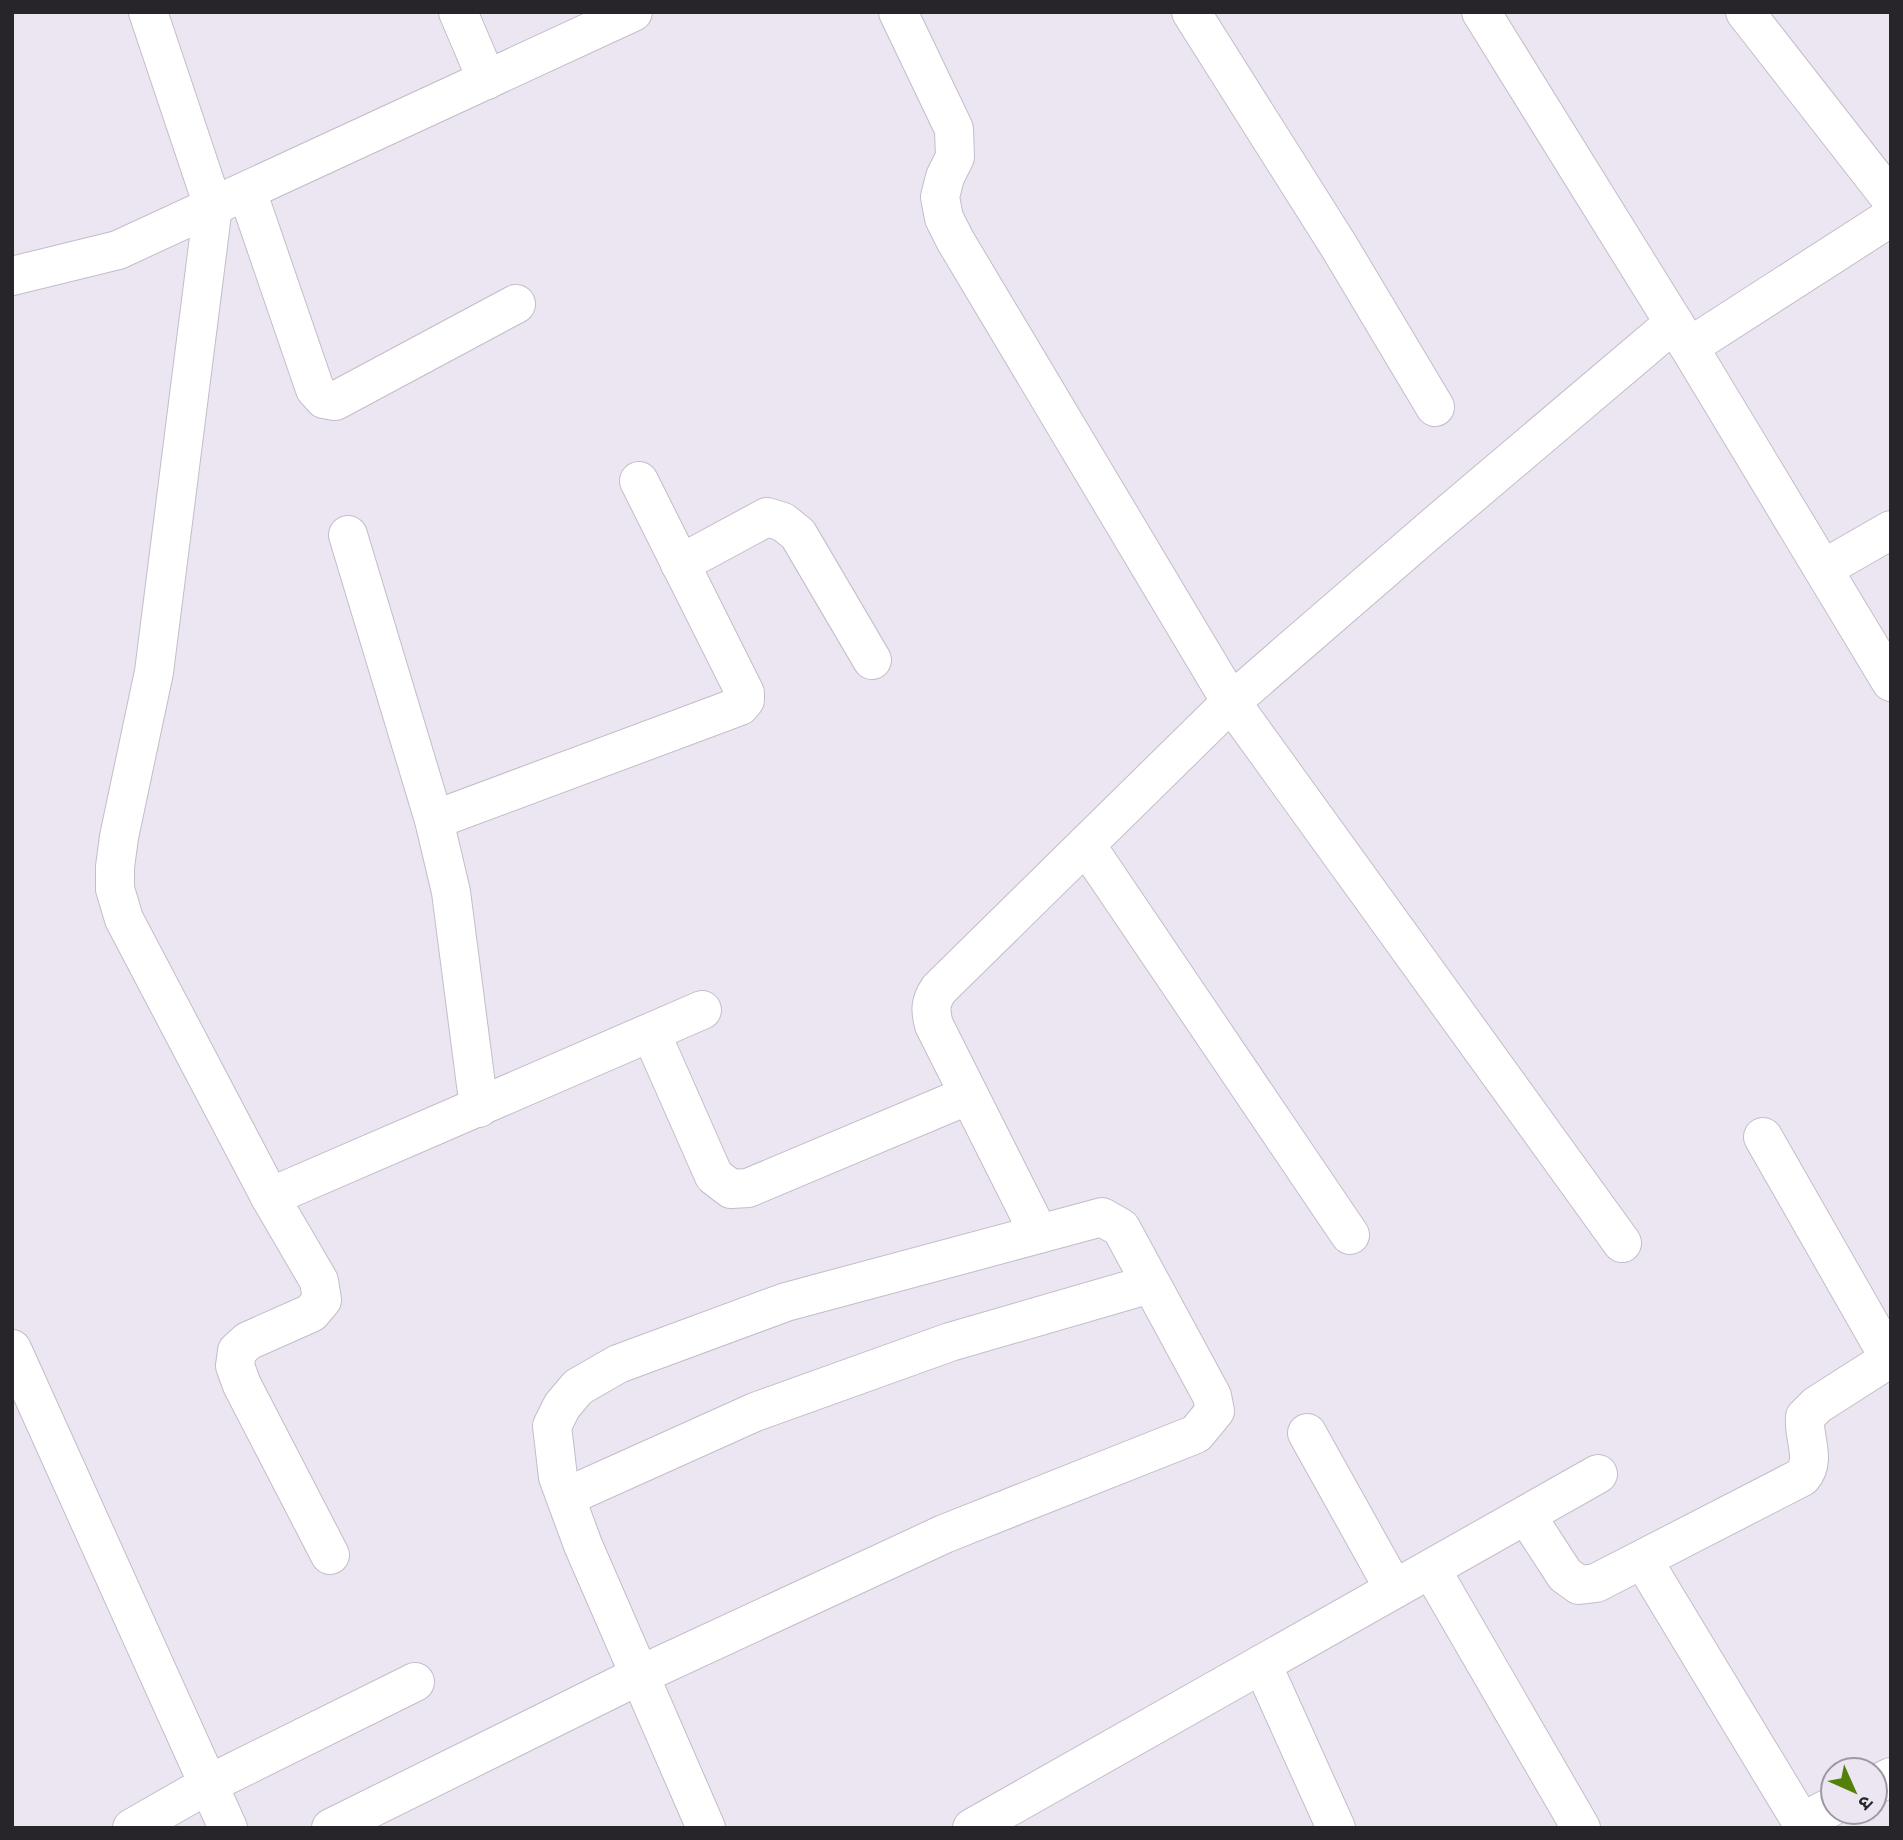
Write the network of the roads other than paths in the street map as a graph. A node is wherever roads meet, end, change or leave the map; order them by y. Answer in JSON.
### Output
{"nodes":[{"id":1,"x":148,"y":12,"type":"edge"},
{"id":2,"x":458,"y":12,"type":"edge"},
{"id":3,"x":633,"y":12,"type":"edge"},
{"id":4,"x":898,"y":12,"type":"edge"},
{"id":5,"x":1191,"y":12,"type":"edge"},
{"id":6,"x":1745,"y":12,"type":"edge"},
{"id":7,"x":1487,"y":15,"type":"edge"},
{"id":8,"x":487,"y":80,"type":"junction"},
{"id":9,"x":230,"y":198,"type":"junction"},
{"id":10,"x":1891,"y":199,"type":"edge"},
{"id":11,"x":1891,"y":217,"type":"edge"},
{"id":12,"x":12,"y":276,"type":"edge"},
{"id":13,"x":516,"y":304,"type":"dead end"},
{"id":14,"x":1682,"y":335,"type":"junction"},
{"id":15,"x":1434,"y":407,"type":"dead end"},
{"id":16,"x":639,"y":481,"type":"dead end"},
{"id":17,"x":1891,"y":530,"type":"edge"},
{"id":18,"x":348,"y":535,"type":"dead end"},
{"id":19,"x":680,"y":564,"type":"junction"},
{"id":20,"x":1823,"y":569,"type":"junction"},
{"id":21,"x":872,"y":660,"type":"dead end"},
{"id":22,"x":1891,"y":682,"type":"edge"},
{"id":23,"x":1231,"y":702,"type":"junction"},
{"id":24,"x":433,"y":820,"type":"junction"},
{"id":25,"x":1086,"y":845,"type":"junction"},
{"id":26,"x":702,"y":1010,"type":"dead end"},
{"id":27,"x":651,"y":1032,"type":"junction"},
{"id":28,"x":969,"y":1095,"type":"junction"},
{"id":29,"x":480,"y":1108,"type":"junction"},
{"id":30,"x":1763,"y":1137,"type":"dead end"},
{"id":31,"x":270,"y":1197,"type":"junction"},
{"id":32,"x":1039,"y":1234,"type":"junction"},
{"id":33,"x":1350,"y":1235,"type":"dead end"},
{"id":34,"x":1622,"y":1243,"type":"dead end"},
{"id":35,"x":1150,"y":1284,"type":"junction"},
{"id":36,"x":12,"y":1349,"type":"edge"},
{"id":37,"x":1890,"y":1360,"type":"edge"},
{"id":38,"x":1307,"y":1433,"type":"dead end"},
{"id":39,"x":1598,"y":1474,"type":"dead end"},
{"id":40,"x":566,"y":1497,"type":"junction"},
{"id":41,"x":1526,"y":1515,"type":"junction"},
{"id":42,"x":330,"y":1555,"type":"dead end"},
{"id":43,"x":1643,"y":1560,"type":"junction"},
{"id":44,"x":1431,"y":1569,"type":"junction"},
{"id":45,"x":1394,"y":1589,"type":"junction"},
{"id":46,"x":1262,"y":1664,"type":"junction"},
{"id":47,"x":640,"y":1675,"type":"junction"},
{"id":48,"x":415,"y":1682,"type":"dead end"},
{"id":49,"x":209,"y":1784,"type":"junction"},
{"id":50,"x":1813,"y":1819,"type":"edge"},
{"id":51,"x":989,"y":1824,"type":"edge"},
{"id":52,"x":132,"y":1828,"type":"edge"},
{"id":53,"x":228,"y":1828,"type":"edge"},
{"id":54,"x":331,"y":1828,"type":"edge"},
{"id":55,"x":706,"y":1828,"type":"edge"},
{"id":56,"x":1336,"y":1828,"type":"edge"},
{"id":57,"x":1581,"y":1828,"type":"edge"}],
"edges":[{"from":1,"to":9,"type":"street"},
{"from":2,"to":8,"type":"street"},
{"from":3,"to":8,"type":"street"},
{"from":4,"to":23,"type":"street"},
{"from":5,"to":15,"type":"street"},
{"from":6,"to":10,"type":"street"},
{"from":7,"to":14,"type":"street"},
{"from":8,"to":9,"type":"street"},
{"from":9,"to":12,"type":"street"},
{"from":9,"to":13,"type":"street"},
{"from":9,"to":31,"type":"street"},
{"from":11,"to":14,"type":"street"},
{"from":14,"to":20,"type":"street"},
{"from":14,"to":23,"type":"street"},
{"from":16,"to":19,"type":"street"},
{"from":17,"to":20,"type":"street"},
{"from":18,"to":24,"type":"street"},
{"from":19,"to":21,"type":"street"},
{"from":19,"to":24,"type":"street"},
{"from":20,"to":22,"type":"street"},
{"from":23,"to":25,"type":"street"},
{"from":23,"to":34,"type":"street"},
{"from":24,"to":29,"type":"street"},
{"from":25,"to":28,"type":"street"},
{"from":25,"to":33,"type":"street"},
{"from":26,"to":27,"type":"street"},
{"from":27,"to":28,"type":"street"},
{"from":27,"to":29,"type":"street"},
{"from":28,"to":32,"type":"street"},
{"from":29,"to":31,"type":"street"},
{"from":30,"to":37,"type":"street"},
{"from":31,"to":42,"type":"street"},
{"from":32,"to":35,"type":"street"},
{"from":32,"to":40,"type":"street"},
{"from":35,"to":40,"type":"street"},
{"from":35,"to":47,"type":"street"},
{"from":36,"to":49,"type":"street"},
{"from":37,"to":43,"type":"street"},
{"from":38,"to":45,"type":"street"},
{"from":39,"to":41,"type":"street"},
{"from":40,"to":47,"type":"street"},
{"from":41,"to":43,"type":"street"},
{"from":41,"to":44,"type":"street"},
{"from":43,"to":50,"type":"street"},
{"from":44,"to":45,"type":"street"},
{"from":44,"to":57,"type":"street"},
{"from":45,"to":46,"type":"street"},
{"from":46,"to":51,"type":"street"},
{"from":46,"to":56,"type":"street"},
{"from":47,"to":54,"type":"street"},
{"from":47,"to":55,"type":"street"},
{"from":48,"to":49,"type":"street"},
{"from":49,"to":52,"type":"street"},
{"from":49,"to":53,"type":"street"}]}
